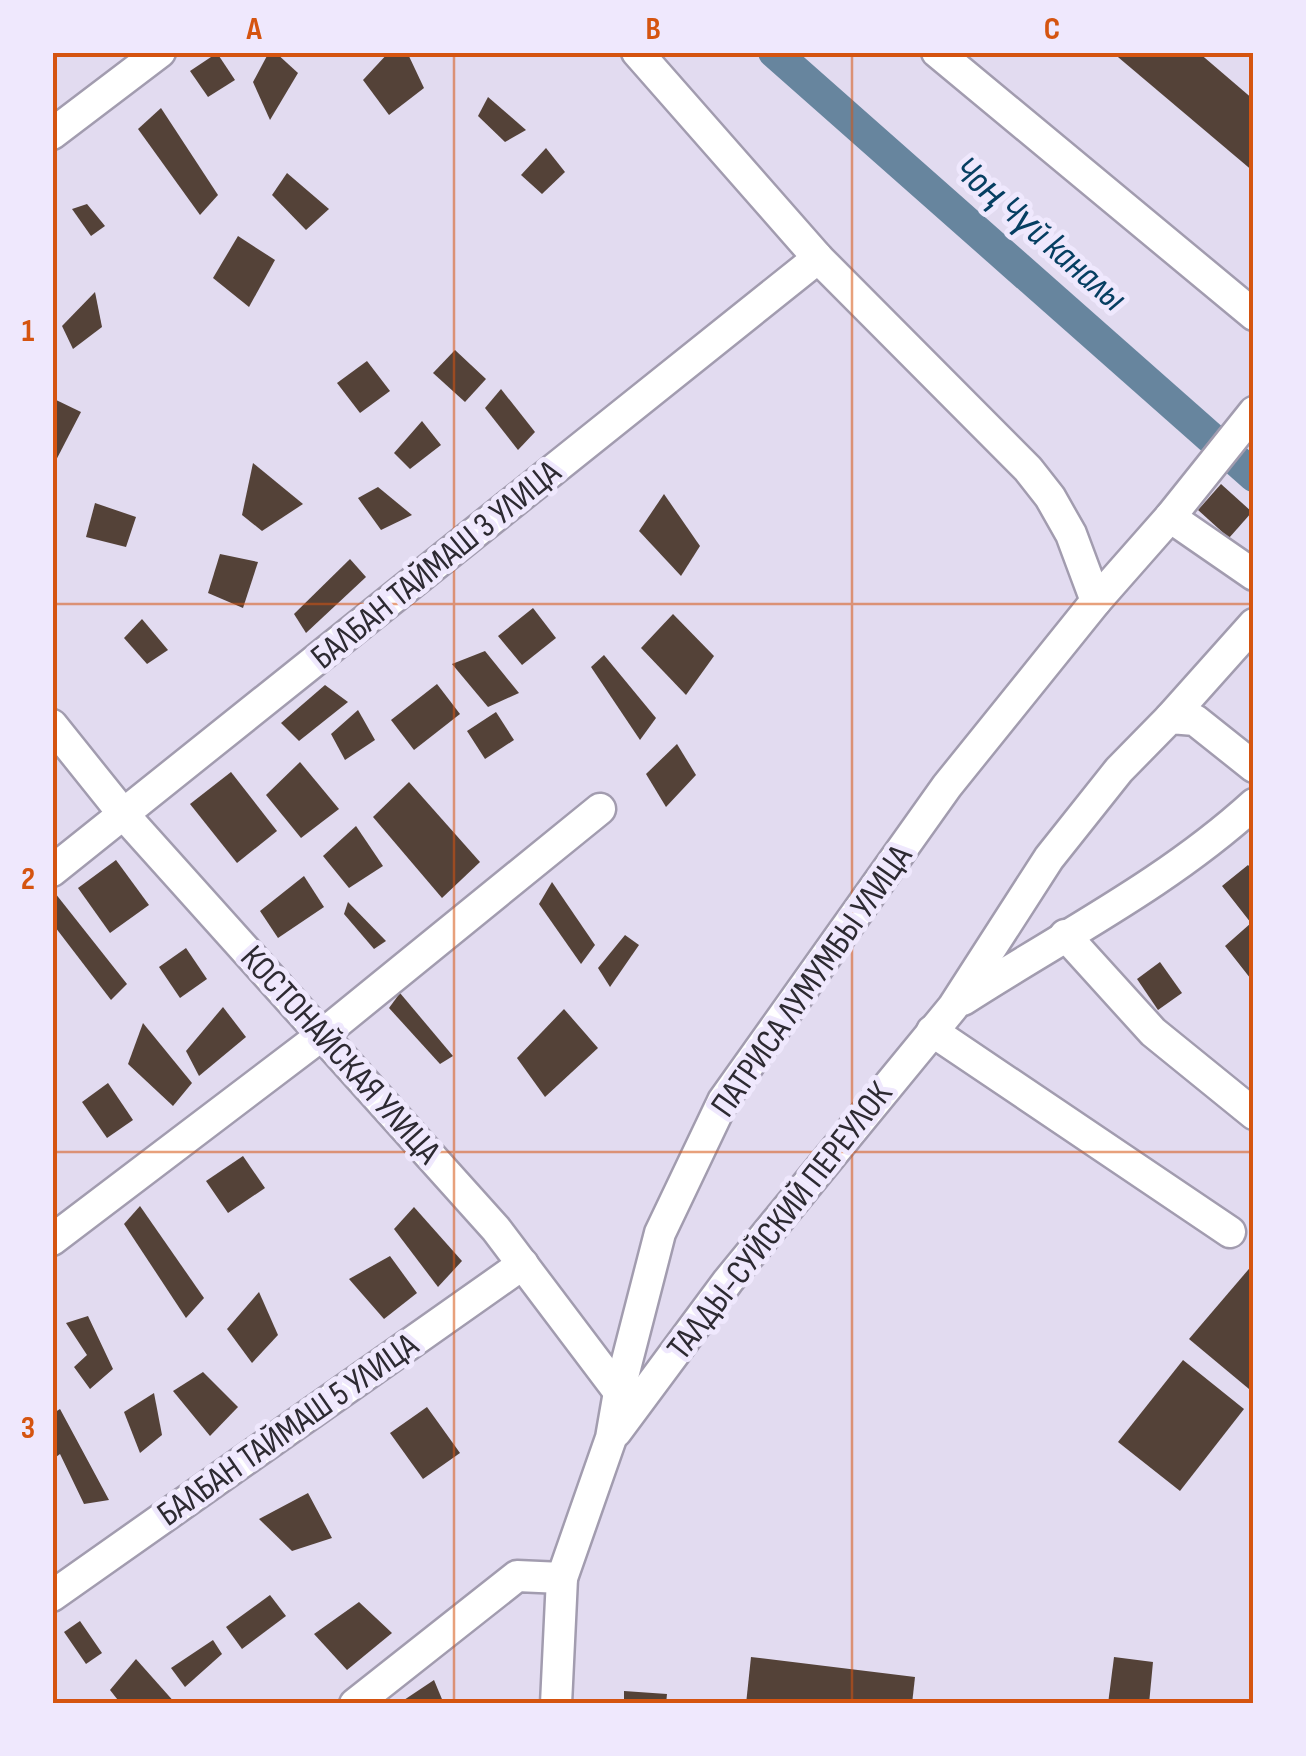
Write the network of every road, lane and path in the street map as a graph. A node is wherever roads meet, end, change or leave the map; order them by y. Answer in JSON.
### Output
{"nodes":[{"id":1,"x":160,"y":52,"type":"edge"},
{"id":2,"x":638,"y":52,"type":"edge"},
{"id":3,"x":937,"y":52,"type":"edge"},
{"id":4,"x":52,"y":134,"type":"edge"},
{"id":5,"x":818,"y":258,"type":"junction"},
{"id":6,"x":1254,"y":314,"type":"edge"},
{"id":7,"x":1254,"y":412,"type":"edge"},
{"id":8,"x":1174,"y":512,"type":"junction"},
{"id":9,"x":1254,"y":575,"type":"edge"},
{"id":10,"x":1096,"y":601,"type":"junction"},
{"id":11,"x":1254,"y":624,"type":"edge"},
{"id":12,"x":1170,"y":718,"type":"junction"},
{"id":13,"x":52,"y":725,"type":"edge"},
{"id":14,"x":1254,"y":767,"type":"edge"},
{"id":15,"x":1254,"y":804,"type":"edge"},
{"id":16,"x":600,"y":809,"type":"dead end"},
{"id":17,"x":124,"y":816,"type":"junction"},
{"id":18,"x":52,"y":871,"type":"edge"},
{"id":19,"x":1065,"y":936,"type":"junction"},
{"id":20,"x":952,"y":1007,"type":"junction"},
{"id":21,"x":932,"y":1031,"type":"junction"},
{"id":22,"x":322,"y":1035,"type":"junction"},
{"id":23,"x":1254,"y":1114,"type":"edge"},
{"id":24,"x":1230,"y":1232,"type":"dead end"},
{"id":25,"x":52,"y":1240,"type":"edge"},
{"id":26,"x":523,"y":1264,"type":"junction"},
{"id":27,"x":619,"y":1392,"type":"junction"},
{"id":28,"x":611,"y":1438,"type":"junction"},
{"id":29,"x":562,"y":1578,"type":"junction"},
{"id":30,"x":52,"y":1596,"type":"edge"},
{"id":31,"x":354,"y":1704,"type":"edge"},
{"id":32,"x":556,"y":1704,"type":"edge"}],
"edges":[{"from":1,"to":4,"type":"street"},
{"from":2,"to":5,"type":"street"},
{"from":3,"to":6,"type":"street"},
{"from":5,"to":10,"type":"street"},
{"from":5,"to":17,"type":"street","name":"БАЛБАН ТАЙМАШ 3 УЛИЦА"},
{"from":7,"to":8,"type":"street","name":"ПАТРИСА ЛУМУМБЫ УЛИЦА"},
{"from":8,"to":9,"type":"street"},
{"from":8,"to":10,"type":"street","name":"ПАТРИСА ЛУМУМБЫ УЛИЦА"},
{"from":10,"to":27,"type":"street","name":"ПАТРИСА ЛУМУМБЫ УЛИЦА"},
{"from":11,"to":12,"type":"street","name":"ТАЛДЫ-СУЙСКИЙ ПЕРЕУЛОК"},
{"from":12,"to":14,"type":"street"},
{"from":12,"to":20,"type":"street","name":"ТАЛДЫ-СУЙСКИЙ ПЕРЕУЛОК"},
{"from":13,"to":17,"type":"street","name":"КОСТОНАЙСКАЯ УЛИЦА"},
{"from":15,"to":19,"type":"street","name":"ТАЛДЫ-СУЙСКИЙ ПЕРЕУЛОК"},
{"from":16,"to":22,"type":"street"},
{"from":17,"to":18,"type":"street","name":"БАЛБАН ТАЙМАШ 3 УЛИЦА"},
{"from":17,"to":22,"type":"street","name":"КОСТОНАЙСКАЯ УЛИЦА"},
{"from":19,"to":20,"type":"street","name":"ТАЛДЫ-СУЙСКИЙ ПЕРЕУЛОК"},
{"from":19,"to":23,"type":"street"},
{"from":20,"to":21,"type":"street","name":"ТАЛДЫ-СУЙСКИЙ ПЕРЕУЛОК"},
{"from":21,"to":24,"type":"street"},
{"from":21,"to":28,"type":"street","name":"ТАЛДЫ-СУЙСКИЙ ПЕРЕУЛОК"},
{"from":22,"to":25,"type":"street"},
{"from":22,"to":26,"type":"street","name":"КОСТОНАЙСКАЯ УЛИЦА"},
{"from":26,"to":27,"type":"street","name":"КОСТОНАЙСКАЯ УЛИЦА"},
{"from":26,"to":30,"type":"street","name":"БАЛБАН ТАЙМАШ 5 УЛИЦА"},
{"from":27,"to":28,"type":"street","name":"ПАТРИСА ЛУМУМБЫ УЛИЦА"},
{"from":28,"to":29,"type":"street","name":"ПАТРИСА ЛУМУМБЫ УЛИЦА"},
{"from":29,"to":31,"type":"street"},
{"from":29,"to":32,"type":"street","name":"ПАТРИСА ЛУМУМБЫ УЛИЦА"}]}
